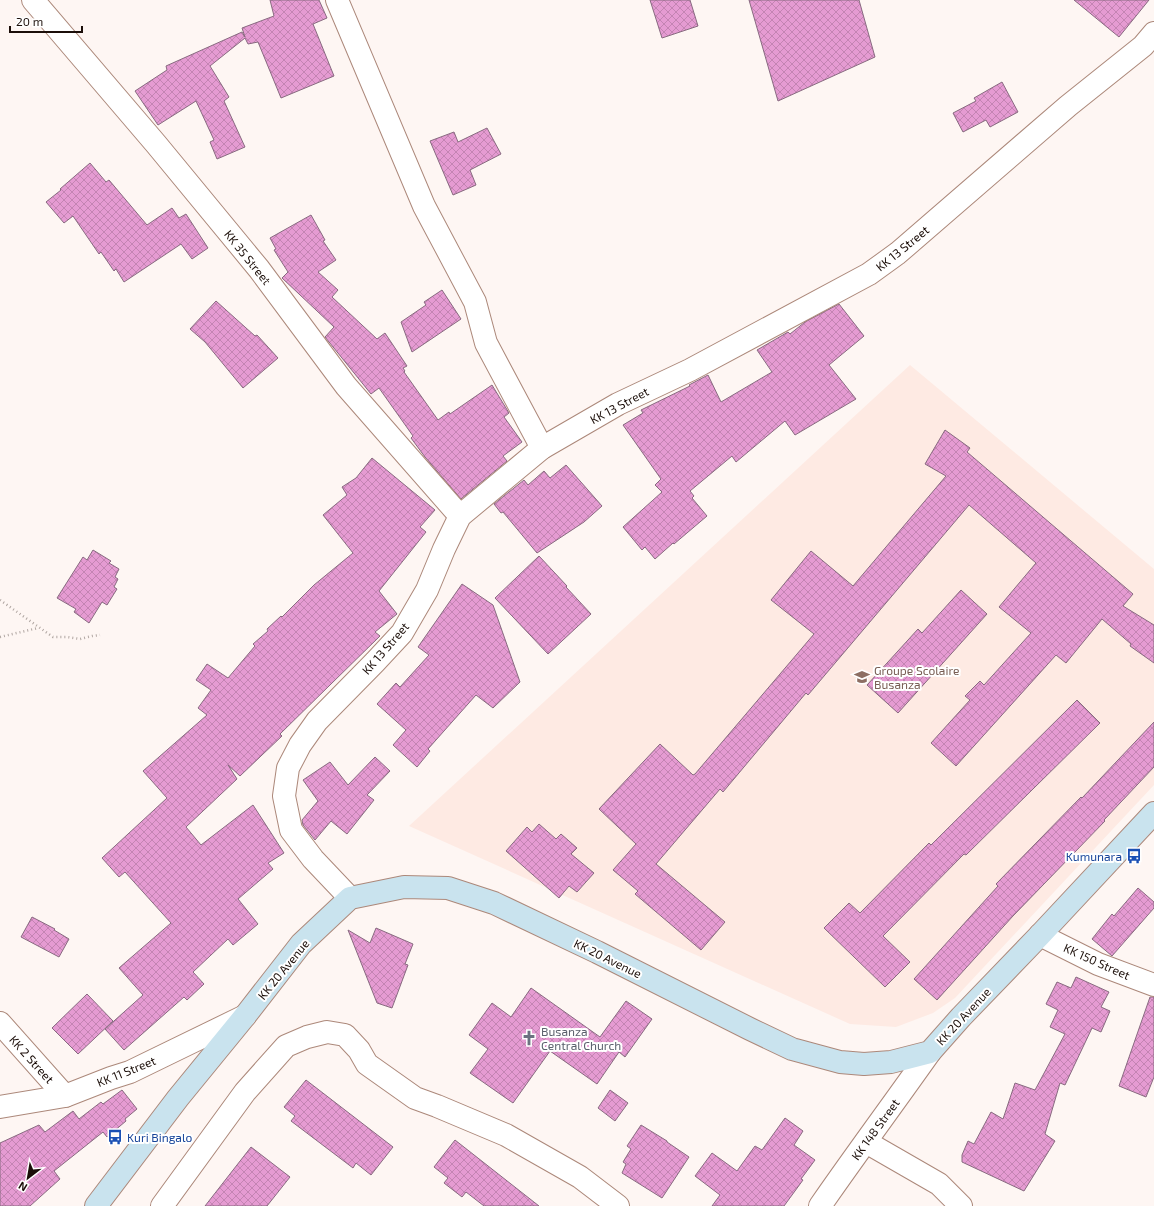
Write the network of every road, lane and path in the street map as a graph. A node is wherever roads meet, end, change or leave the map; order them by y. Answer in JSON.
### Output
{"nodes":[{"id":1,"x":33,"y":0,"type":"edge"},
{"id":2,"x":337,"y":0,"type":"edge"},
{"id":3,"x":1154,"y":33,"type":"edge"},
{"id":4,"x":542,"y":448,"type":"junction"},
{"id":5,"x":460,"y":516,"type":"junction"},
{"id":6,"x":0,"y":600,"type":"edge"},
{"id":7,"x":38,"y":628,"type":"junction"},
{"id":8,"x":100,"y":636,"type":"dead end"},
{"id":9,"x":0,"y":637,"type":"edge"},
{"id":10,"x":1154,"y":813,"type":"edge"},
{"id":11,"x":350,"y":898,"type":"junction"},
{"id":12,"x":1040,"y":935,"type":"junction"},
{"id":13,"x":1154,"y":985,"type":"edge"},
{"id":14,"x":245,"y":1016,"type":"junction"},
{"id":15,"x":0,"y":1023,"type":"edge"},
{"id":16,"x":930,"y":1052,"type":"junction"},
{"id":17,"x":65,"y":1096,"type":"junction"},
{"id":18,"x":0,"y":1107,"type":"edge"},
{"id":19,"x":866,"y":1142,"type":"junction"},
{"id":20,"x":96,"y":1206,"type":"edge"},
{"id":21,"x":162,"y":1206,"type":"edge"},
{"id":22,"x":618,"y":1206,"type":"edge"},
{"id":23,"x":820,"y":1206,"type":"edge"},
{"id":24,"x":961,"y":1206,"type":"edge"}],
"edges":[{"from":1,"to":5,"type":"street","name":"KK 35 Street"},
{"from":2,"to":4,"type":"street"},
{"from":3,"to":4,"type":"street","name":"KK 13 Street"},
{"from":4,"to":5,"type":"street","name":"KK 13 Street"},
{"from":5,"to":11,"type":"street","name":"KK 13 Street"},
{"from":6,"to":7,"type":"path"},
{"from":7,"to":8,"type":"path"},
{"from":7,"to":9,"type":"path"},
{"from":10,"to":12,"type":"main road","name":"KK 20 Avenue"},
{"from":11,"to":14,"type":"main road","name":"KK 20 Avenue"},
{"from":11,"to":16,"type":"main road","name":"KK 20 Avenue"},
{"from":12,"to":13,"type":"street","name":"KK 150 Street"},
{"from":12,"to":16,"type":"main road","name":"KK 20 Avenue"},
{"from":14,"to":17,"type":"street","name":"KK 11 Street"},
{"from":14,"to":20,"type":"main road","name":"KK 20 Avenue"},
{"from":15,"to":17,"type":"street","name":"KK 2 Street"},
{"from":16,"to":19,"type":"street","name":"KK 148 Street"},
{"from":17,"to":18,"type":"street","name":"KK 11 Street"},
{"from":19,"to":23,"type":"street","name":"KK 148 Street"},
{"from":19,"to":24,"type":"street"},
{"from":21,"to":22,"type":"street"}]}
